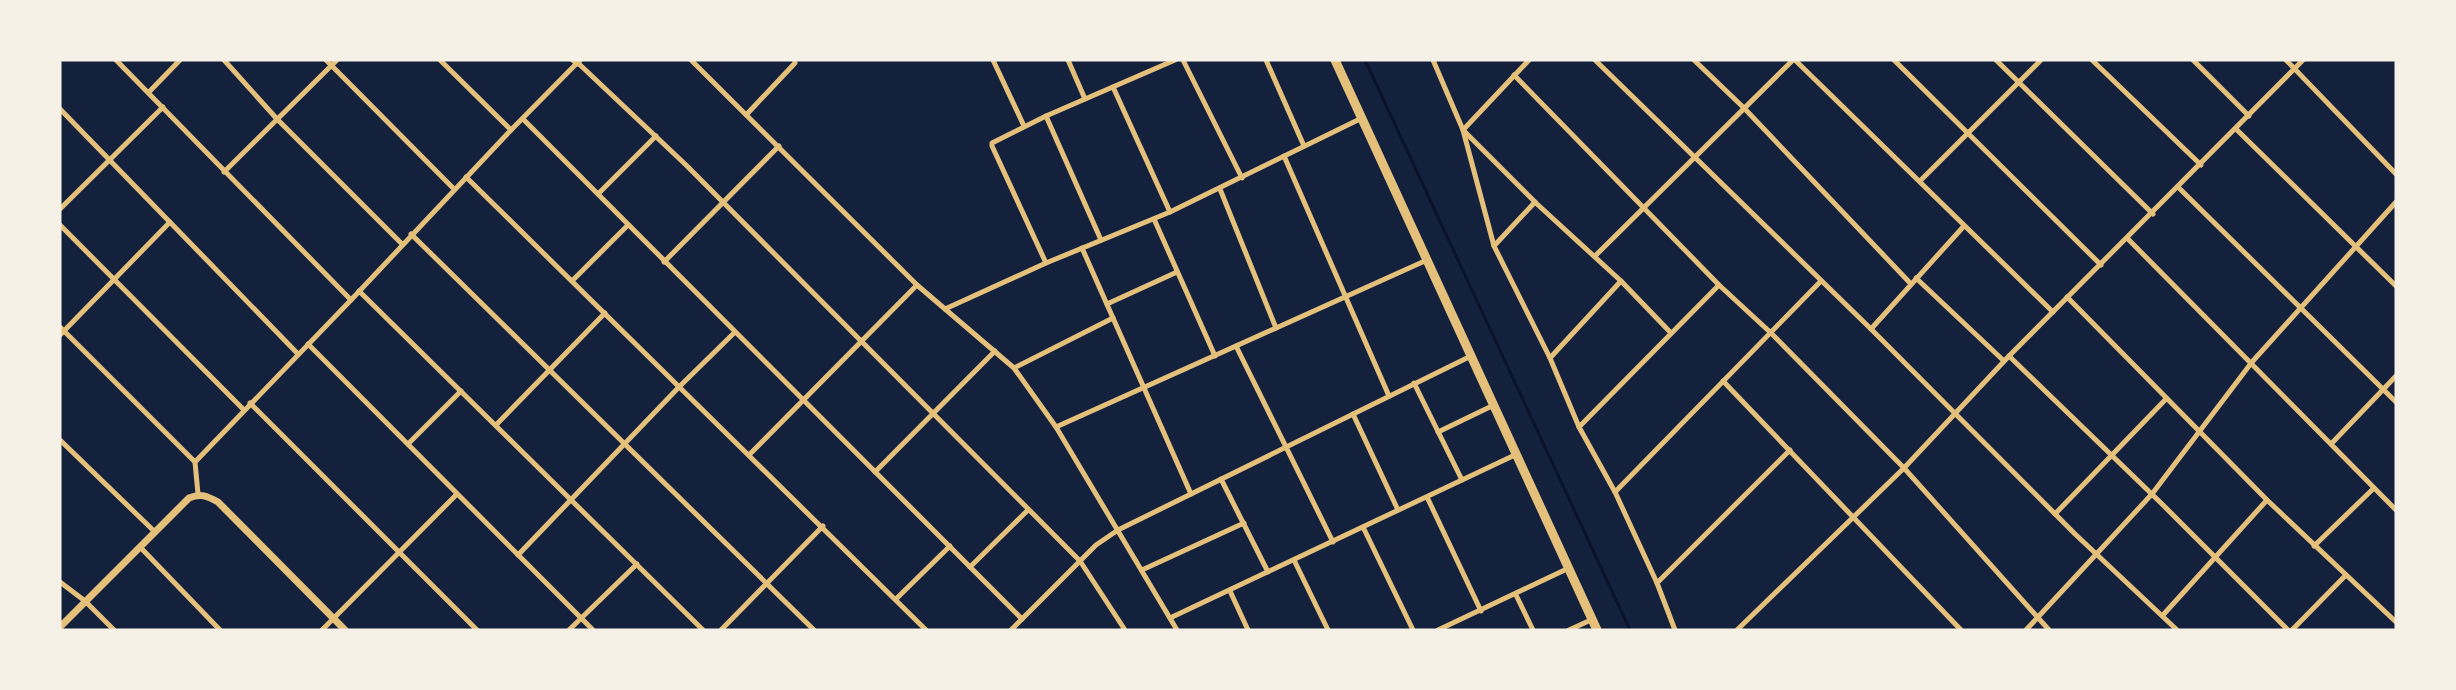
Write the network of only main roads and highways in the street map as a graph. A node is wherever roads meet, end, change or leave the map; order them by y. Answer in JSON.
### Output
{"nodes":[{"id":1,"x":1335,"y":60,"type":"edge"},
{"id":2,"x":1597,"y":630,"type":"edge"}],
"edges":[{"from":1,"to":2,"type":"main road"}]}
